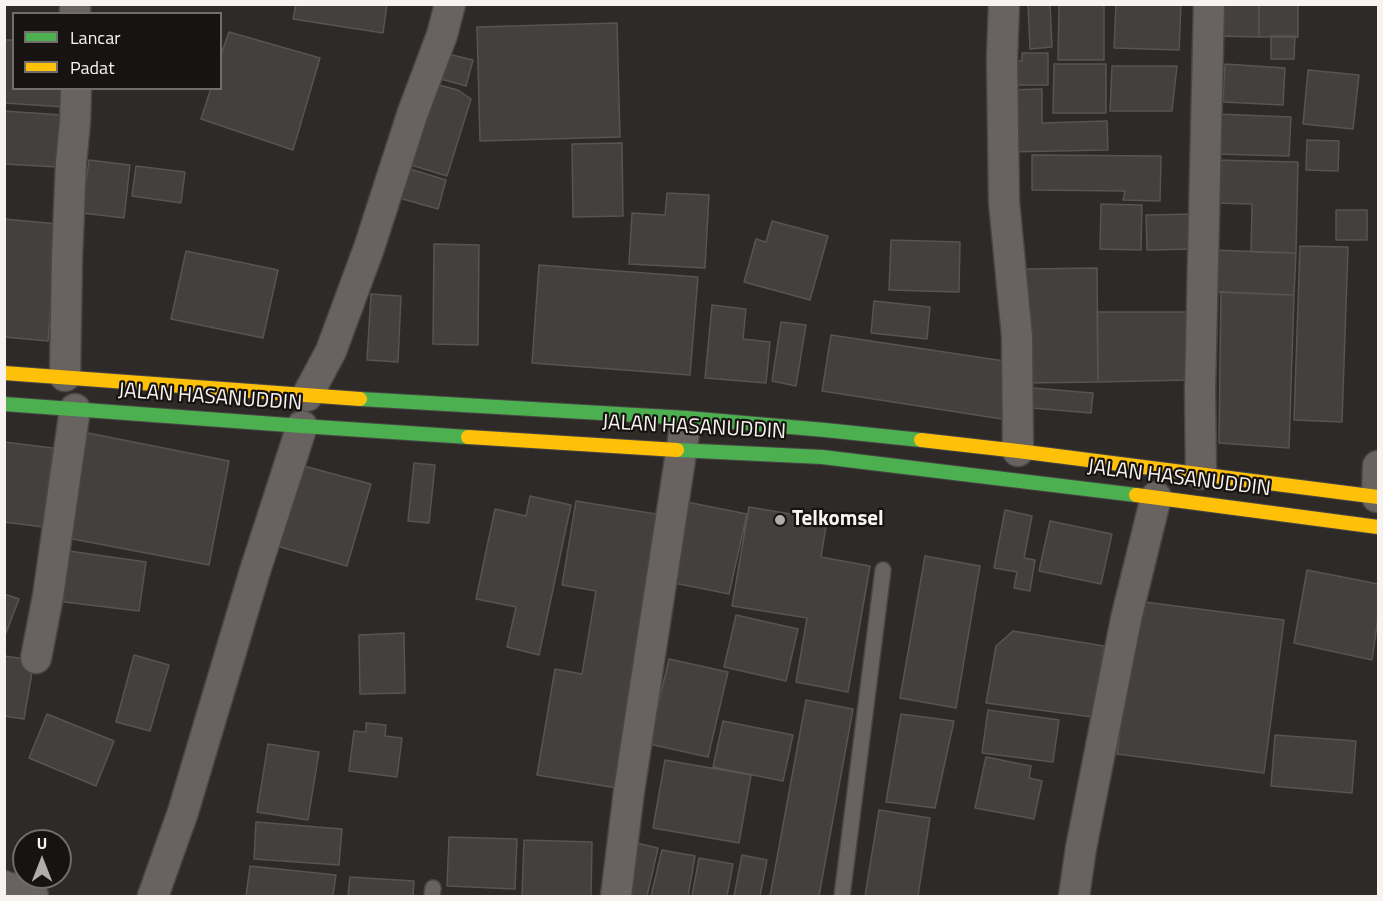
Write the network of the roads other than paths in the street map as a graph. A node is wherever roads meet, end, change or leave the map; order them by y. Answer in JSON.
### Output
{"nodes":[{"id":1,"x":450,"y":4,"type":"edge"},
{"id":2,"x":1004,"y":4,"type":"edge"},
{"id":3,"x":1209,"y":4,"type":"edge"},
{"id":4,"x":76,"y":90,"type":"edge"},
{"id":5,"x":4,"y":373,"type":"edge"},
{"id":6,"x":65,"y":376,"type":"junction"},
{"id":7,"x":307,"y":396,"type":"junction"},
{"id":8,"x":4,"y":404,"type":"edge"},
{"id":9,"x":75,"y":409,"type":"junction"},
{"id":10,"x":687,"y":418,"type":"junction"},
{"id":11,"x":302,"y":426,"type":"junction"},
{"id":12,"x":681,"y":450,"type":"junction"},
{"id":13,"x":1018,"y":452,"type":"junction"},
{"id":14,"x":1378,"y":466,"type":"edge"},
{"id":15,"x":1201,"y":474,"type":"junction"},
{"id":16,"x":1156,"y":497,"type":"junction"},
{"id":17,"x":1378,"y":497,"type":"edge"},
{"id":18,"x":1378,"y":528,"type":"edge"},
{"id":19,"x":883,"y":570,"type":"dead end"},
{"id":20,"x":36,"y":658,"type":"dead end"},
{"id":21,"x":4,"y":886,"type":"edge"},
{"id":22,"x":33,"y":897,"type":"edge"},
{"id":23,"x":153,"y":897,"type":"edge"},
{"id":24,"x":616,"y":897,"type":"edge"},
{"id":25,"x":842,"y":897,"type":"edge"},
{"id":26,"x":1074,"y":897,"type":"edge"}],
"edges":[{"from":1,"to":7,"type":"street"},
{"from":2,"to":13,"type":"street"},
{"from":3,"to":15,"type":"street"},
{"from":4,"to":6,"type":"street"},
{"from":5,"to":6,"type":"street","name":"JALAN HASANUDDIN"},
{"from":6,"to":7,"type":"street","name":"JALAN HASANUDDIN"},
{"from":7,"to":10,"type":"street","name":"JALAN HASANUDDIN"},
{"from":8,"to":9,"type":"street","name":"JALAN HASANUDDIN"},
{"from":9,"to":11,"type":"street","name":"JALAN HASANUDDIN"},
{"from":9,"to":20,"type":"street"},
{"from":10,"to":12,"type":"street"},
{"from":10,"to":13,"type":"street","name":"JALAN HASANUDDIN"},
{"from":11,"to":12,"type":"street","name":"JALAN HASANUDDIN"},
{"from":11,"to":23,"type":"street"},
{"from":12,"to":16,"type":"street","name":"JALAN HASANUDDIN"},
{"from":12,"to":24,"type":"street"},
{"from":13,"to":15,"type":"street","name":"JALAN HASANUDDIN"},
{"from":14,"to":17,"type":"street"},
{"from":15,"to":17,"type":"street","name":"JALAN HASANUDDIN"},
{"from":16,"to":18,"type":"street","name":"JALAN HASANUDDIN"},
{"from":16,"to":26,"type":"street"},
{"from":19,"to":25,"type":"lane"},
{"from":21,"to":22,"type":"street"}]}
